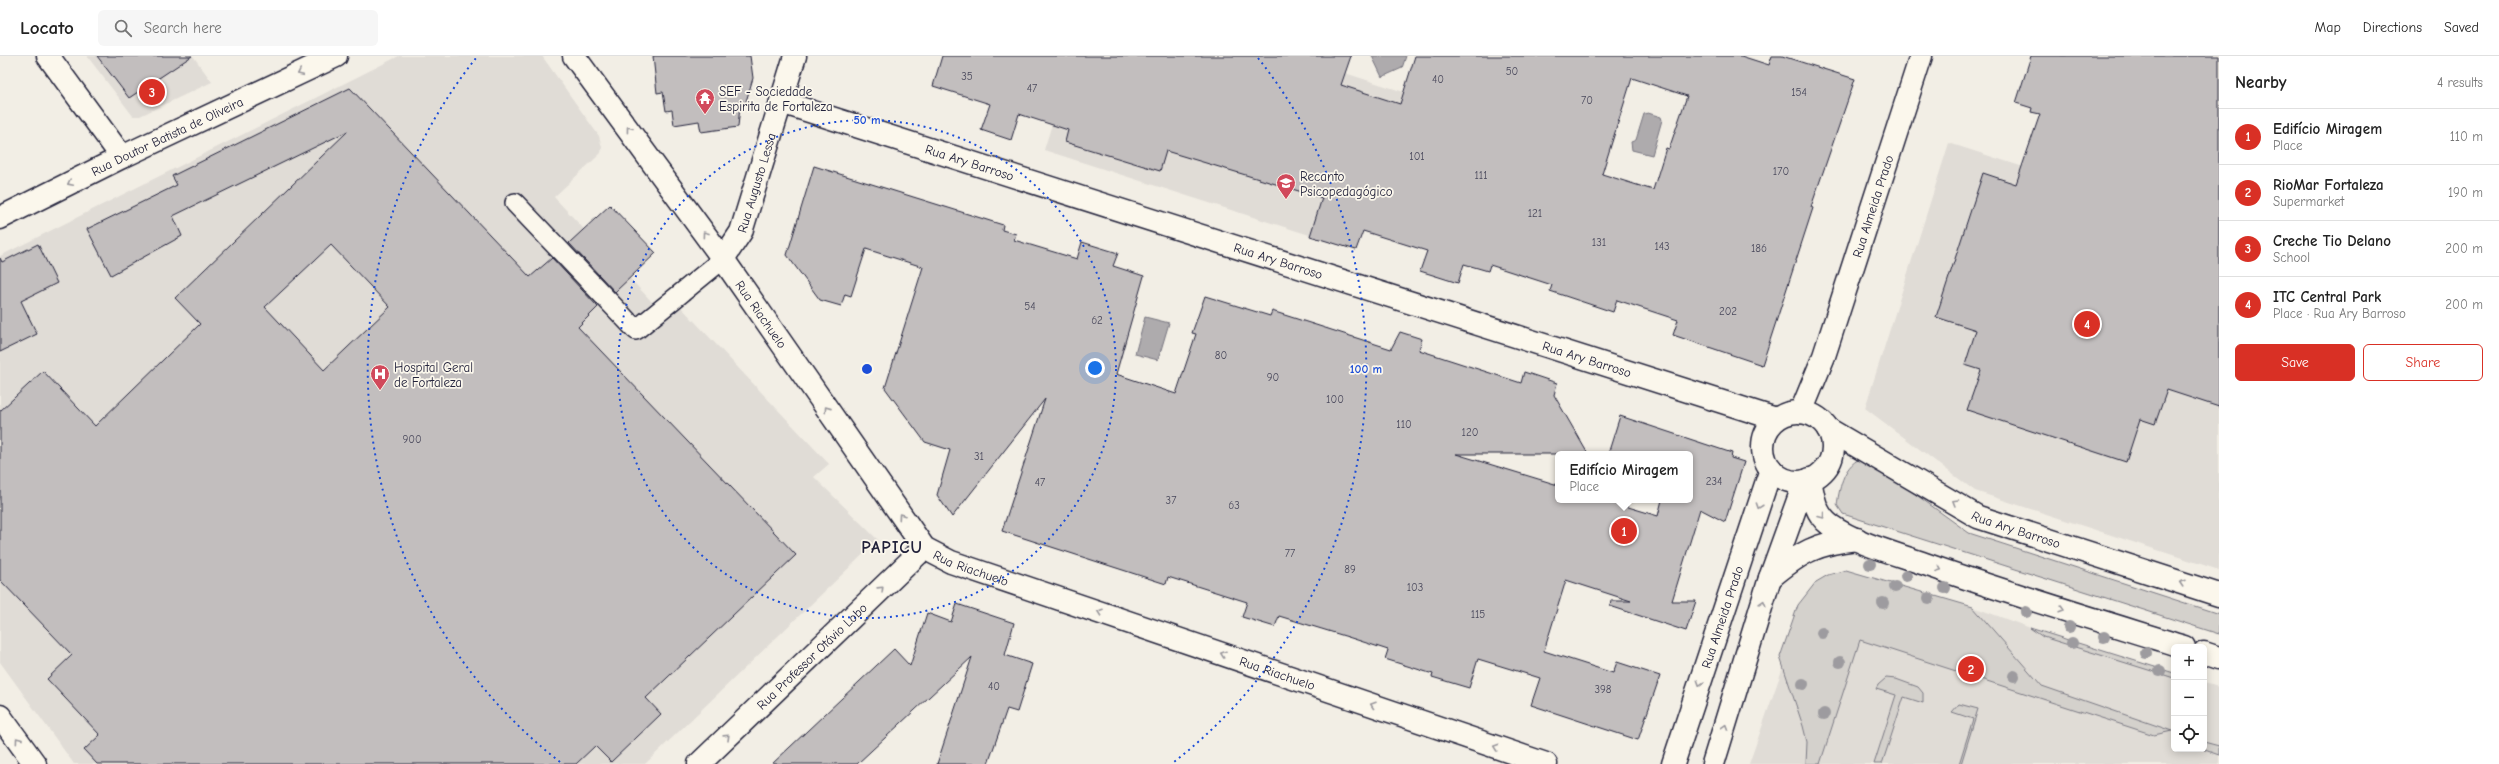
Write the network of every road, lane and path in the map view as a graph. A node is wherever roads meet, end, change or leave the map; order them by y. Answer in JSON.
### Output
{"nodes":[{"id":1,"x":48,"y":56,"type":"edge"},
{"id":2,"x":336,"y":56,"type":"edge"},
{"id":3,"x":574,"y":56,"type":"edge"},
{"id":4,"x":795,"y":56,"type":"edge"},
{"id":5,"x":1919,"y":57,"type":"edge"},
{"id":6,"x":781,"y":102,"type":"junction"},
{"id":7,"x":122,"y":157,"type":"junction"},
{"id":8,"x":515,"y":202,"type":"dead end"},
{"id":9,"x":0,"y":218,"type":"edge"},
{"id":10,"x":723,"y":259,"type":"junction"},
{"id":11,"x":1824,"y":356,"type":"junction"},
{"id":12,"x":1801,"y":412,"type":"junction"},
{"id":13,"x":1776,"y":419,"type":"junction"},
{"id":14,"x":1824,"y":425,"type":"junction"},
{"id":15,"x":1771,"y":469,"type":"junction"},
{"id":16,"x":1807,"y":480,"type":"junction"},
{"id":17,"x":1857,"y":540,"type":"junction"},
{"id":18,"x":924,"y":548,"type":"junction"},
{"id":19,"x":1770,"y":578,"type":"junction"},
{"id":20,"x":2219,"y":595,"type":"edge"},
{"id":21,"x":2174,"y":644,"type":"edge"},
{"id":22,"x":2207,"y":654,"type":"edge"},
{"id":23,"x":2219,"y":658,"type":"edge"},
{"id":24,"x":0,"y":716,"type":"edge"},
{"id":25,"x":35,"y":764,"type":"edge"},
{"id":26,"x":699,"y":764,"type":"edge"},
{"id":27,"x":1546,"y":764,"type":"edge"},
{"id":28,"x":1673,"y":764,"type":"edge"},
{"id":29,"x":1713,"y":764,"type":"edge"}],
"edges":[{"from":1,"to":7,"type":"street"},
{"from":2,"to":7,"type":"street","name":"Rua Doutor Batista de Oliveira","one_way":true},
{"from":10,"to":3,"type":"street","name":"Rua Riachuelo","one_way":true},
{"from":4,"to":6,"type":"street","name":"Rua Augusto Lessa"},
{"from":5,"to":11,"type":"street","name":"Rua Almeida Prado"},
{"from":6,"to":10,"type":"street","name":"Rua Augusto Lessa"},
{"from":6,"to":13,"type":"street","name":"Rua Ary Barroso"},
{"from":7,"to":9,"type":"street","name":"Rua Doutor Batista de Oliveira","one_way":true},
{"from":8,"to":10,"type":"lane"},
{"from":18,"to":10,"type":"street","name":"Rua Riachuelo","one_way":true},
{"from":11,"to":12,"type":"street","name":"Rua Almeida Prado"},
{"from":11,"to":14,"type":"street","name":"Rua Almeida Prado"},
{"from":12,"to":13,"type":"street"},
{"from":12,"to":14,"type":"street"},
{"from":13,"to":15,"type":"street"},
{"from":14,"to":16,"type":"street"},
{"from":20,"to":14,"type":"street","name":"Rua Ary Barroso","one_way":true},
{"from":15,"to":16,"type":"street"},
{"from":15,"to":28,"type":"street","name":"Rua Almeida Prado","one_way":true},
{"from":16,"to":17,"type":"street","one_way":true},
{"from":16,"to":19,"type":"street"},
{"from":17,"to":19,"type":"street"},
{"from":17,"to":21,"type":"street","one_way":true},
{"from":26,"to":18,"type":"street","name":"Rua Professor Otávio Lobo","one_way":true},
{"from":27,"to":18,"type":"street","name":"Rua Riachuelo","one_way":true},
{"from":29,"to":19,"type":"street","one_way":true},
{"from":22,"to":23,"type":"street"},
{"from":25,"to":24,"type":"street","one_way":true}]}
